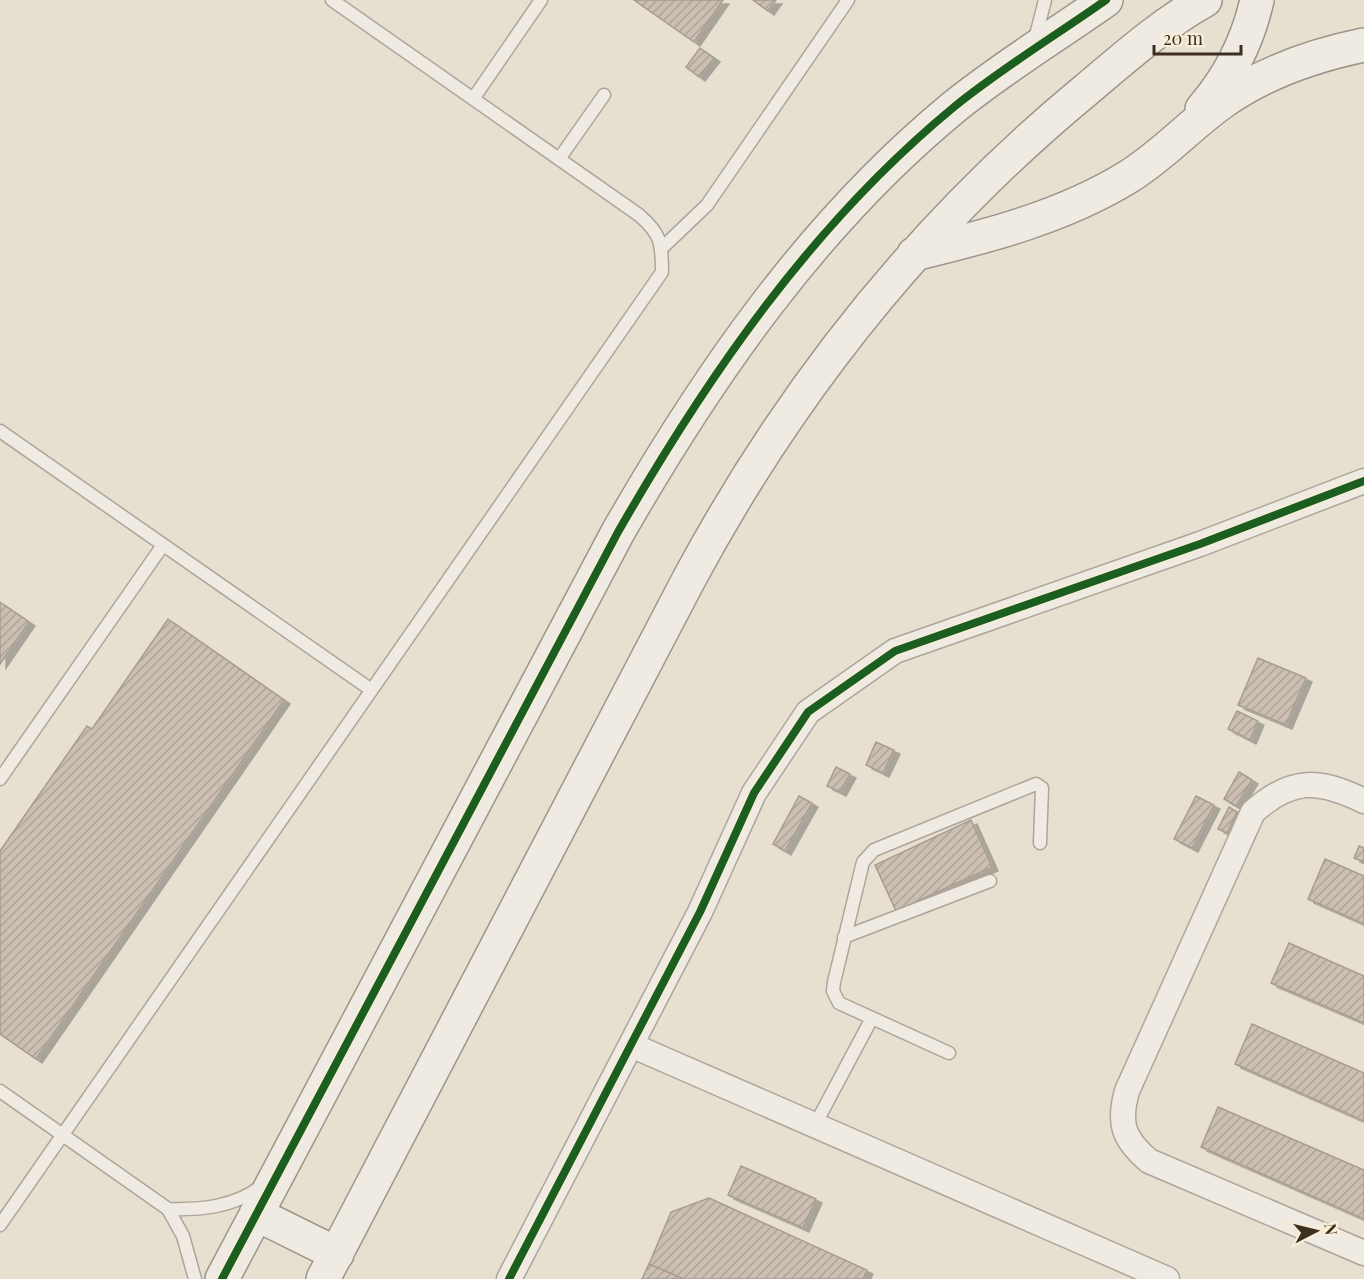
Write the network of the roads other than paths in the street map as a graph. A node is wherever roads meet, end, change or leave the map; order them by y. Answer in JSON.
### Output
{"nodes":[{"id":1,"x":332,"y":0,"type":"edge"},
{"id":2,"x":541,"y":0,"type":"edge"},
{"id":3,"x":848,"y":0,"type":"edge"},
{"id":4,"x":1045,"y":0,"type":"edge"},
{"id":5,"x":1106,"y":0,"type":"edge"},
{"id":6,"x":1205,"y":0,"type":"edge"},
{"id":7,"x":1257,"y":0,"type":"edge"},
{"id":8,"x":1364,"y":45,"type":"edge"},
{"id":9,"x":1031,"y":49,"type":"junction"},
{"id":10,"x":604,"y":95,"type":"dead end"},
{"id":11,"x":473,"y":99,"type":"junction"},
{"id":12,"x":1176,"y":140,"type":"junction"},
{"id":13,"x":559,"y":159,"type":"junction"},
{"id":14,"x":662,"y":248,"type":"junction"},
{"id":15,"x":914,"y":254,"type":"junction"},
{"id":16,"x":0,"y":431,"type":"edge"},
{"id":17,"x":1364,"y":481,"type":"edge"},
{"id":18,"x":163,"y":545,"type":"junction"},
{"id":19,"x":370,"y":689,"type":"junction"},
{"id":20,"x":0,"y":779,"type":"edge"},
{"id":21,"x":1364,"y":801,"type":"edge"},
{"id":22,"x":1040,"y":843,"type":"dead end"},
{"id":23,"x":990,"y":881,"type":"dead end"},
{"id":24,"x":844,"y":937,"type":"junction"},
{"id":25,"x":872,"y":1018,"type":"junction"},
{"id":26,"x":631,"y":1045,"type":"junction"},
{"id":27,"x":949,"y":1053,"type":"dead end"},
{"id":28,"x":0,"y":1091,"type":"edge"},
{"id":29,"x":815,"y":1125,"type":"junction"},
{"id":30,"x":62,"y":1134,"type":"junction"},
{"id":31,"x":277,"y":1175,"type":"junction"},
{"id":32,"x":168,"y":1209,"type":"junction"},
{"id":33,"x":256,"y":1214,"type":"junction"},
{"id":34,"x":0,"y":1225,"type":"edge"},
{"id":35,"x":1364,"y":1253,"type":"edge"},
{"id":36,"x":330,"y":1267,"type":"edge"},
{"id":37,"x":195,"y":1279,"type":"edge"},
{"id":38,"x":222,"y":1279,"type":"edge"},
{"id":39,"x":509,"y":1279,"type":"edge"},
{"id":40,"x":1167,"y":1279,"type":"edge"}],
"edges":[{"from":1,"to":11,"type":"lane"},
{"from":2,"to":11,"type":"lane"},
{"from":3,"to":14,"type":"lane"},
{"from":4,"to":9,"type":"lane"},
{"from":5,"to":9,"type":"street"},
{"from":6,"to":15,"type":"street"},
{"from":7,"to":12,"type":"street"},
{"from":8,"to":12,"type":"street"},
{"from":9,"to":31,"type":"street"},
{"from":10,"to":13,"type":"lane"},
{"from":11,"to":13,"type":"lane"},
{"from":12,"to":15,"type":"street"},
{"from":13,"to":14,"type":"lane"},
{"from":14,"to":19,"type":"lane"},
{"from":15,"to":36,"type":"street"},
{"from":16,"to":18,"type":"lane"},
{"from":17,"to":26,"type":"street"},
{"from":18,"to":19,"type":"lane"},
{"from":18,"to":20,"type":"lane"},
{"from":19,"to":30,"type":"lane"},
{"from":21,"to":35,"type":"street"},
{"from":22,"to":24,"type":"lane"},
{"from":23,"to":24,"type":"lane"},
{"from":24,"to":25,"type":"lane"},
{"from":25,"to":27,"type":"lane"},
{"from":25,"to":29,"type":"lane"},
{"from":26,"to":29,"type":"street"},
{"from":26,"to":39,"type":"street"},
{"from":28,"to":30,"type":"lane"},
{"from":29,"to":40,"type":"street"},
{"from":30,"to":32,"type":"lane"},
{"from":30,"to":34,"type":"lane"},
{"from":31,"to":32,"type":"lane"},
{"from":31,"to":33,"type":"street"},
{"from":32,"to":37,"type":"lane"},
{"from":33,"to":36,"type":"street"},
{"from":33,"to":38,"type":"street"}]}
